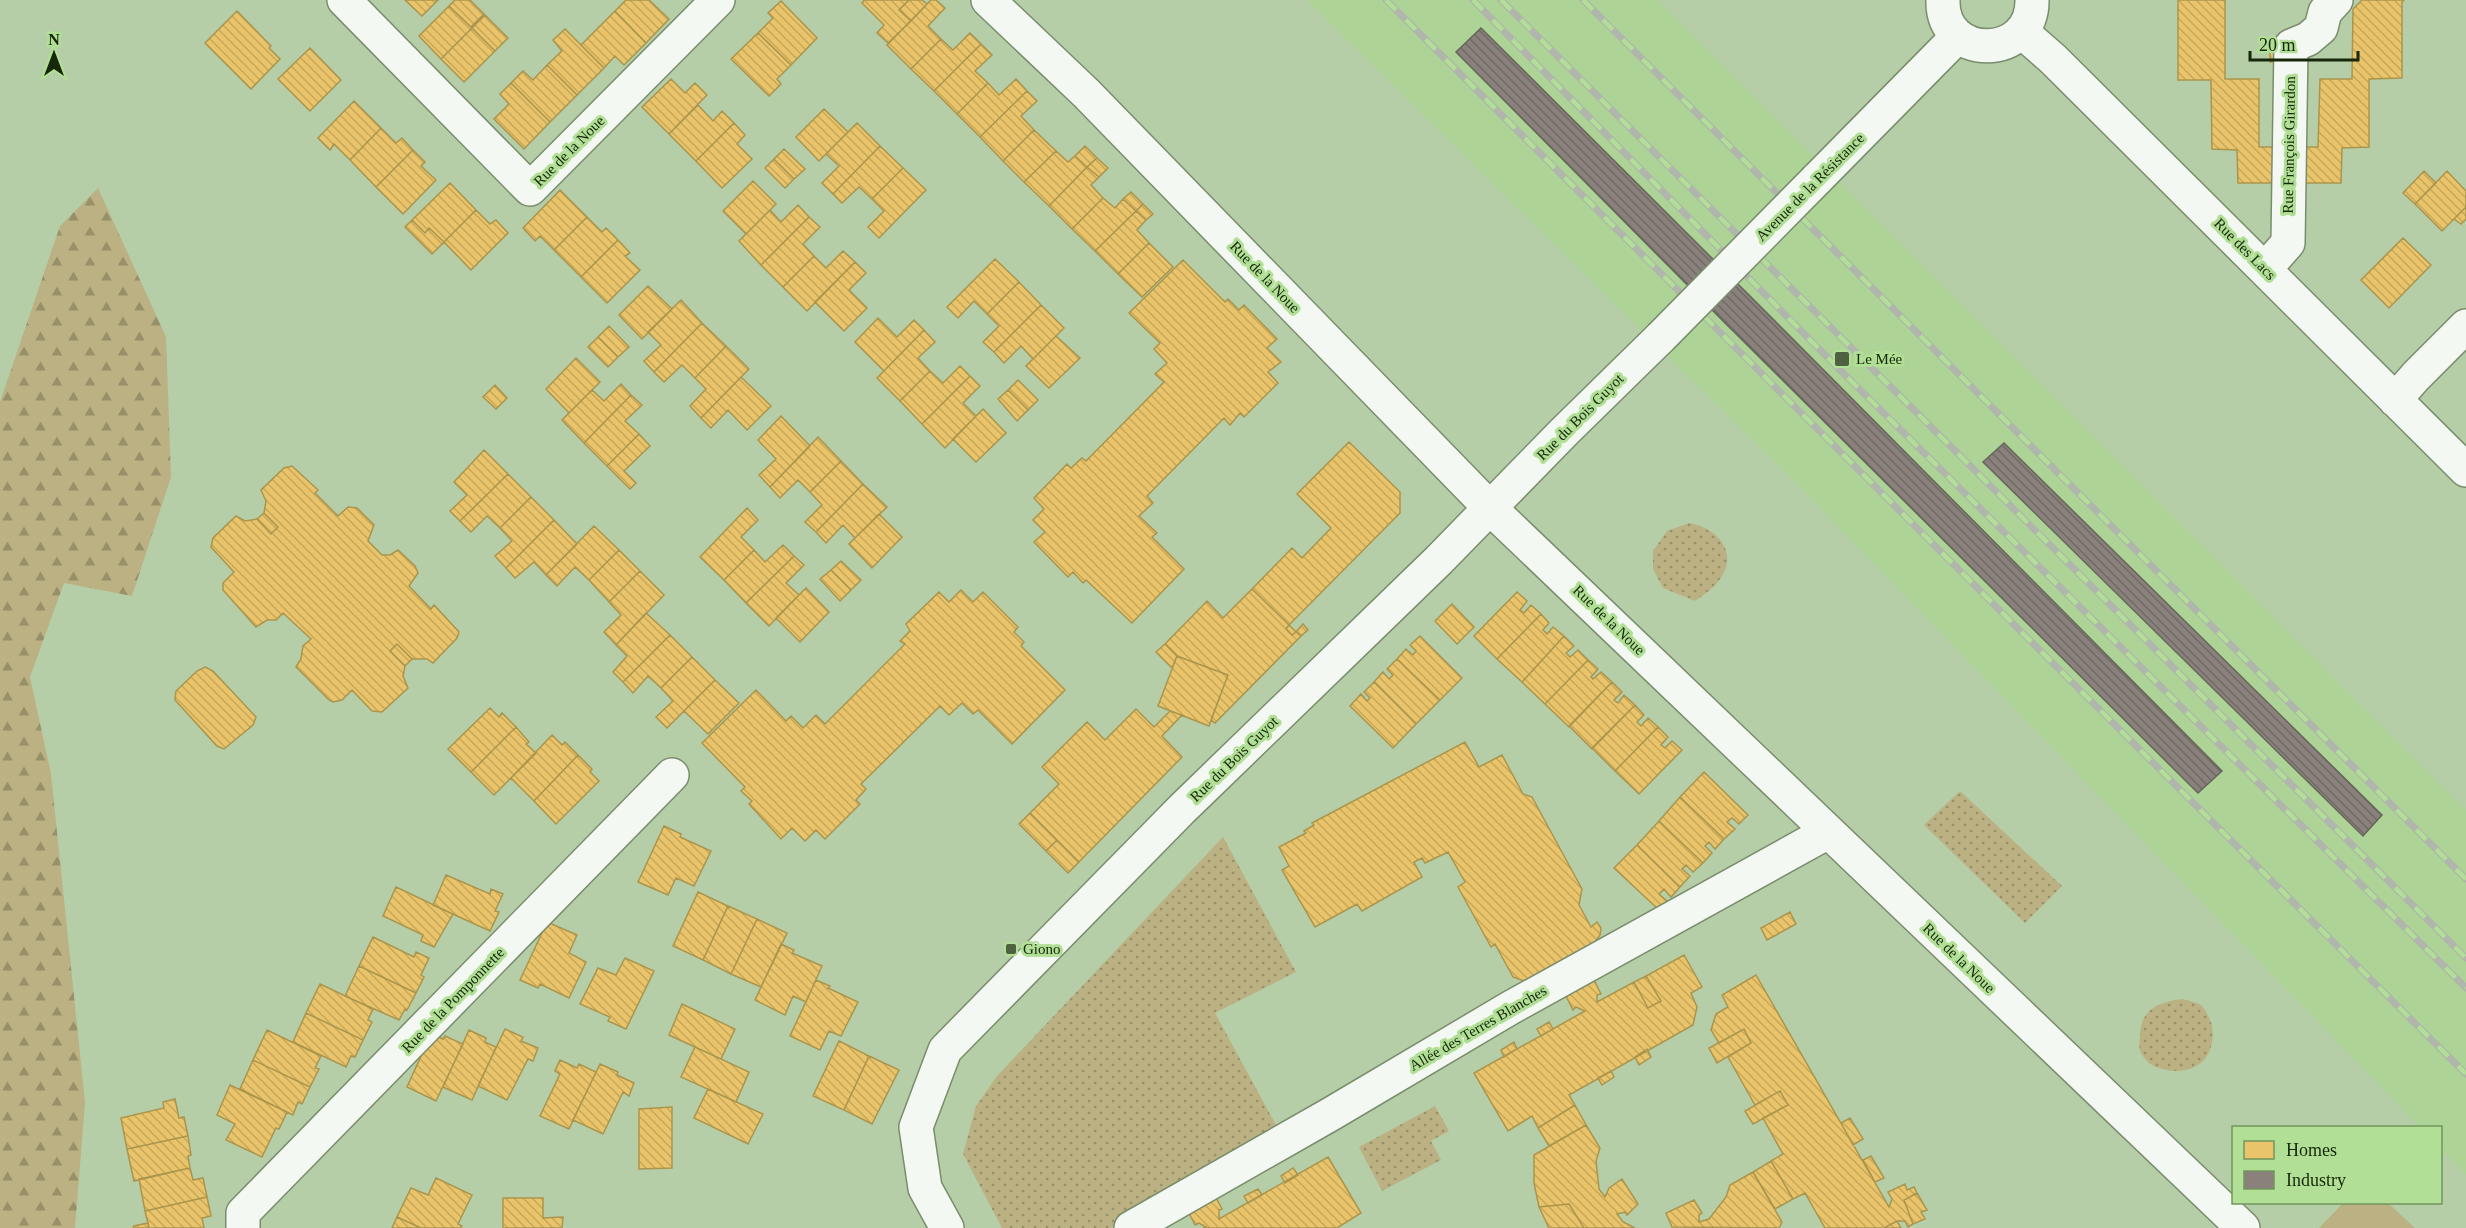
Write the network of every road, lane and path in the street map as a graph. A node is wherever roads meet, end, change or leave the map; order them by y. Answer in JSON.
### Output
{"nodes":[{"id":1,"x":344,"y":0,"type":"edge"},
{"id":2,"x":718,"y":0,"type":"edge"},
{"id":3,"x":988,"y":0,"type":"edge"},
{"id":4,"x":1943,"y":0,"type":"edge"},
{"id":5,"x":2032,"y":0,"type":"edge"},
{"id":6,"x":2328,"y":4,"type":"edge"},
{"id":7,"x":2021,"y":31,"type":"junction"},
{"id":8,"x":1958,"y":36,"type":"junction"},
{"id":9,"x":2265,"y":269,"type":"junction"},
{"id":10,"x":2466,"y":326,"type":"edge"},
{"id":11,"x":1661,"y":338,"type":"joint"},
{"id":12,"x":2396,"y":400,"type":"junction"},
{"id":13,"x":2466,"y":470,"type":"edge"},
{"id":14,"x":1490,"y":508,"type":"junction"},
{"id":15,"x":672,"y":775,"type":"dead end"},
{"id":16,"x":1828,"y":832,"type":"junction"},
{"id":17,"x":243,"y":1228,"type":"edge"},
{"id":18,"x":947,"y":1228,"type":"edge"},
{"id":19,"x":1131,"y":1228,"type":"edge"},
{"id":20,"x":2242,"y":1228,"type":"edge"}],
"edges":[{"from":1,"to":2,"type":"street","name":"Rue de la Noue"},
{"from":3,"to":14,"type":"street","name":"Rue de la Noue"},
{"from":4,"to":8,"type":"street"},
{"from":5,"to":7,"type":"street"},
{"from":6,"to":9,"type":"street","name":"Rue François Girardon"},
{"from":7,"to":8,"type":"street"},
{"from":7,"to":9,"type":"street","name":"Rue des Lacs"},
{"from":8,"to":11,"type":"street","name":"Avenue de la Résistance","bridge":true},
{"from":9,"to":12,"type":"street","name":"Rue des Lacs"},
{"from":10,"to":12,"type":"street"},
{"from":11,"to":14,"type":"street","name":"Rue du Bois Guyot"},
{"from":12,"to":13,"type":"street","name":"Rue des Lacs"},
{"from":14,"to":16,"type":"street","name":"Rue de la Noue"},
{"from":14,"to":18,"type":"street","name":"Rue du Bois Guyot"},
{"from":15,"to":17,"type":"street","name":"Rue de la Pomponnette"},
{"from":16,"to":19,"type":"street","name":"Allée des Terres Blanches"},
{"from":16,"to":20,"type":"street","name":"Rue de la Noue"}]}
